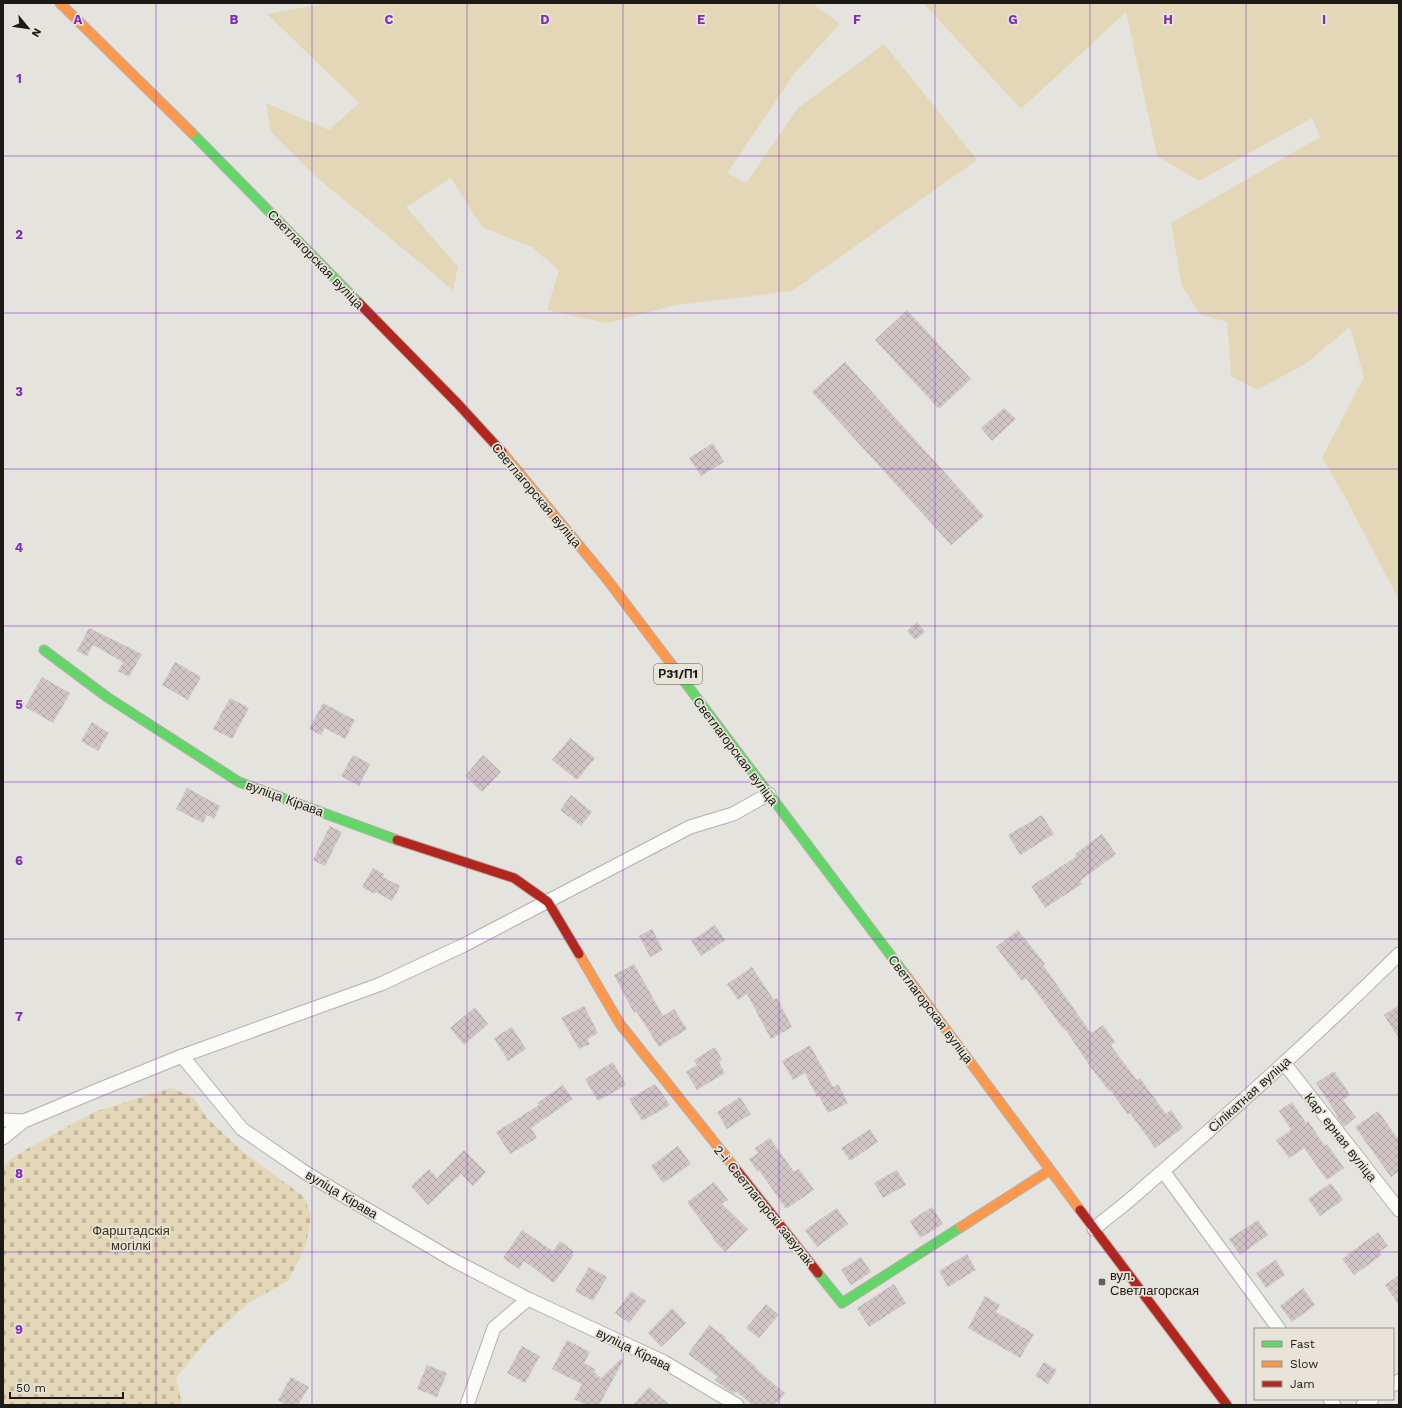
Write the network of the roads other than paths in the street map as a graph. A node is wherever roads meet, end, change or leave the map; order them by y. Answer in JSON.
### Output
{"nodes":[{"id":1,"x":60,"y":3,"type":"edge"},
{"id":2,"x":44,"y":650,"type":"dead end"},
{"id":3,"x":769,"y":794,"type":"junction"},
{"id":4,"x":548,"y":902,"type":"junction"},
{"id":5,"x":1399,"y":954,"type":"edge"},
{"id":6,"x":182,"y":1056,"type":"junction"},
{"id":7,"x":1284,"y":1064,"type":"junction"},
{"id":8,"x":3,"y":1120,"type":"edge"},
{"id":9,"x":24,"y":1121,"type":"junction"},
{"id":10,"x":3,"y":1138,"type":"edge"},
{"id":11,"x":1050,"y":1170,"type":"junction"},
{"id":12,"x":1163,"y":1170,"type":"junction"},
{"id":13,"x":1399,"y":1210,"type":"edge"},
{"id":14,"x":1094,"y":1229,"type":"junction"},
{"id":15,"x":528,"y":1299,"type":"junction"},
{"id":16,"x":1278,"y":1328,"type":"edge"},
{"id":17,"x":467,"y":1405,"type":"edge"},
{"id":18,"x":736,"y":1405,"type":"edge"},
{"id":19,"x":1227,"y":1405,"type":"edge"}],
"edges":[{"from":1,"to":3,"type":"main road","name":"Светлагорская вуліца","number":"Р31/П1"},
{"from":2,"to":4,"type":"main road","name":"вуліца Кірава"},
{"from":3,"to":4,"type":"street"},
{"from":3,"to":11,"type":"main road","name":"Светлагорская вуліца","number":"Р31/П1"},
{"from":4,"to":6,"type":"street"},
{"from":4,"to":11,"type":"main road","name":"2-і Светлагорскі завулак"},
{"from":5,"to":7,"type":"street","name":"Сілікатная вуліца"},
{"from":6,"to":9,"type":"street"},
{"from":6,"to":15,"type":"street","name":"вуліца Кірава"},
{"from":7,"to":12,"type":"street","name":"Сілікатная вуліца"},
{"from":7,"to":13,"type":"street","name":"Карʼерная вуліца"},
{"from":8,"to":9,"type":"street"},
{"from":9,"to":10,"type":"street"},
{"from":11,"to":14,"type":"main road","name":"Светлагорская вуліца","number":"Р31/П1"},
{"from":12,"to":14,"type":"street","name":"Сілікатная вуліца"},
{"from":12,"to":16,"type":"street"},
{"from":14,"to":19,"type":"main road","name":"Светлагорская вуліца","number":"Р31/П1"},
{"from":15,"to":17,"type":"street"},
{"from":15,"to":18,"type":"street","name":"вуліца Кірава"}]}
